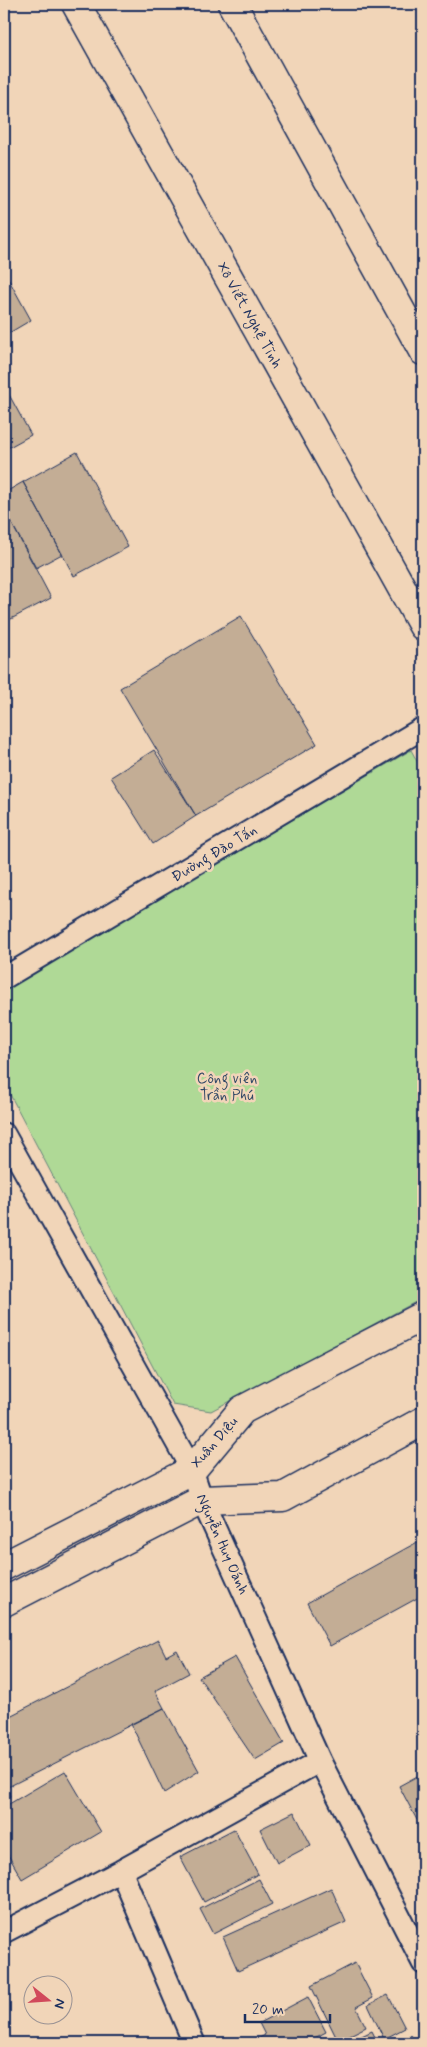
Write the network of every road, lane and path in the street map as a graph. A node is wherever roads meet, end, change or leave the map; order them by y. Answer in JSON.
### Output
{"nodes":[{"id":1,"x":76,"y":4,"type":"edge"},
{"id":2,"x":232,"y":4,"type":"edge"},
{"id":3,"x":423,"y":351,"type":"edge"},
{"id":4,"x":423,"y":626,"type":"edge"},
{"id":5,"x":423,"y":728,"type":"edge"},
{"id":6,"x":4,"y":978,"type":"edge"},
{"id":7,"x":4,"y":1134,"type":"edge"},
{"id":8,"x":423,"y":1316,"type":"edge"},
{"id":9,"x":423,"y":1420,"type":"edge"},
{"id":10,"x":192,"y":1470,"type":"junction"},
{"id":11,"x":202,"y":1500,"type":"junction"},
{"id":12,"x":4,"y":1566,"type":"edge"},
{"id":13,"x":4,"y":1602,"type":"edge"},
{"id":14,"x":320,"y":1761,"type":"junction"},
{"id":15,"x":121,"y":1870,"type":"junction"},
{"id":16,"x":4,"y":1932,"type":"edge"},
{"id":17,"x":423,"y":1963,"type":"edge"},
{"id":18,"x":194,"y":2043,"type":"edge"}],
"edges":[{"from":1,"to":4,"type":"street","name":"Xô Viết Nghệ Tĩnh"},
{"from":2,"to":3,"type":"street"},
{"from":5,"to":6,"type":"street","name":"Đường Đào Tấn"},
{"from":7,"to":10,"type":"street","name":"Nguyễn Huy Oánh"},
{"from":8,"to":10,"type":"street","name":"Xuân Diệu"},
{"from":9,"to":11,"type":"street"},
{"from":10,"to":11,"type":"street","name":"Nguyễn Huy Oánh"},
{"from":10,"to":12,"type":"street","name":"Xuân Diệu"},
{"from":11,"to":13,"type":"street"},
{"from":11,"to":14,"type":"street","name":"Nguyễn Huy Oánh"},
{"from":14,"to":15,"type":"street"},
{"from":14,"to":17,"type":"street","name":"Nguyễn Huy Oánh"},
{"from":15,"to":16,"type":"street"},
{"from":15,"to":18,"type":"street"}]}
